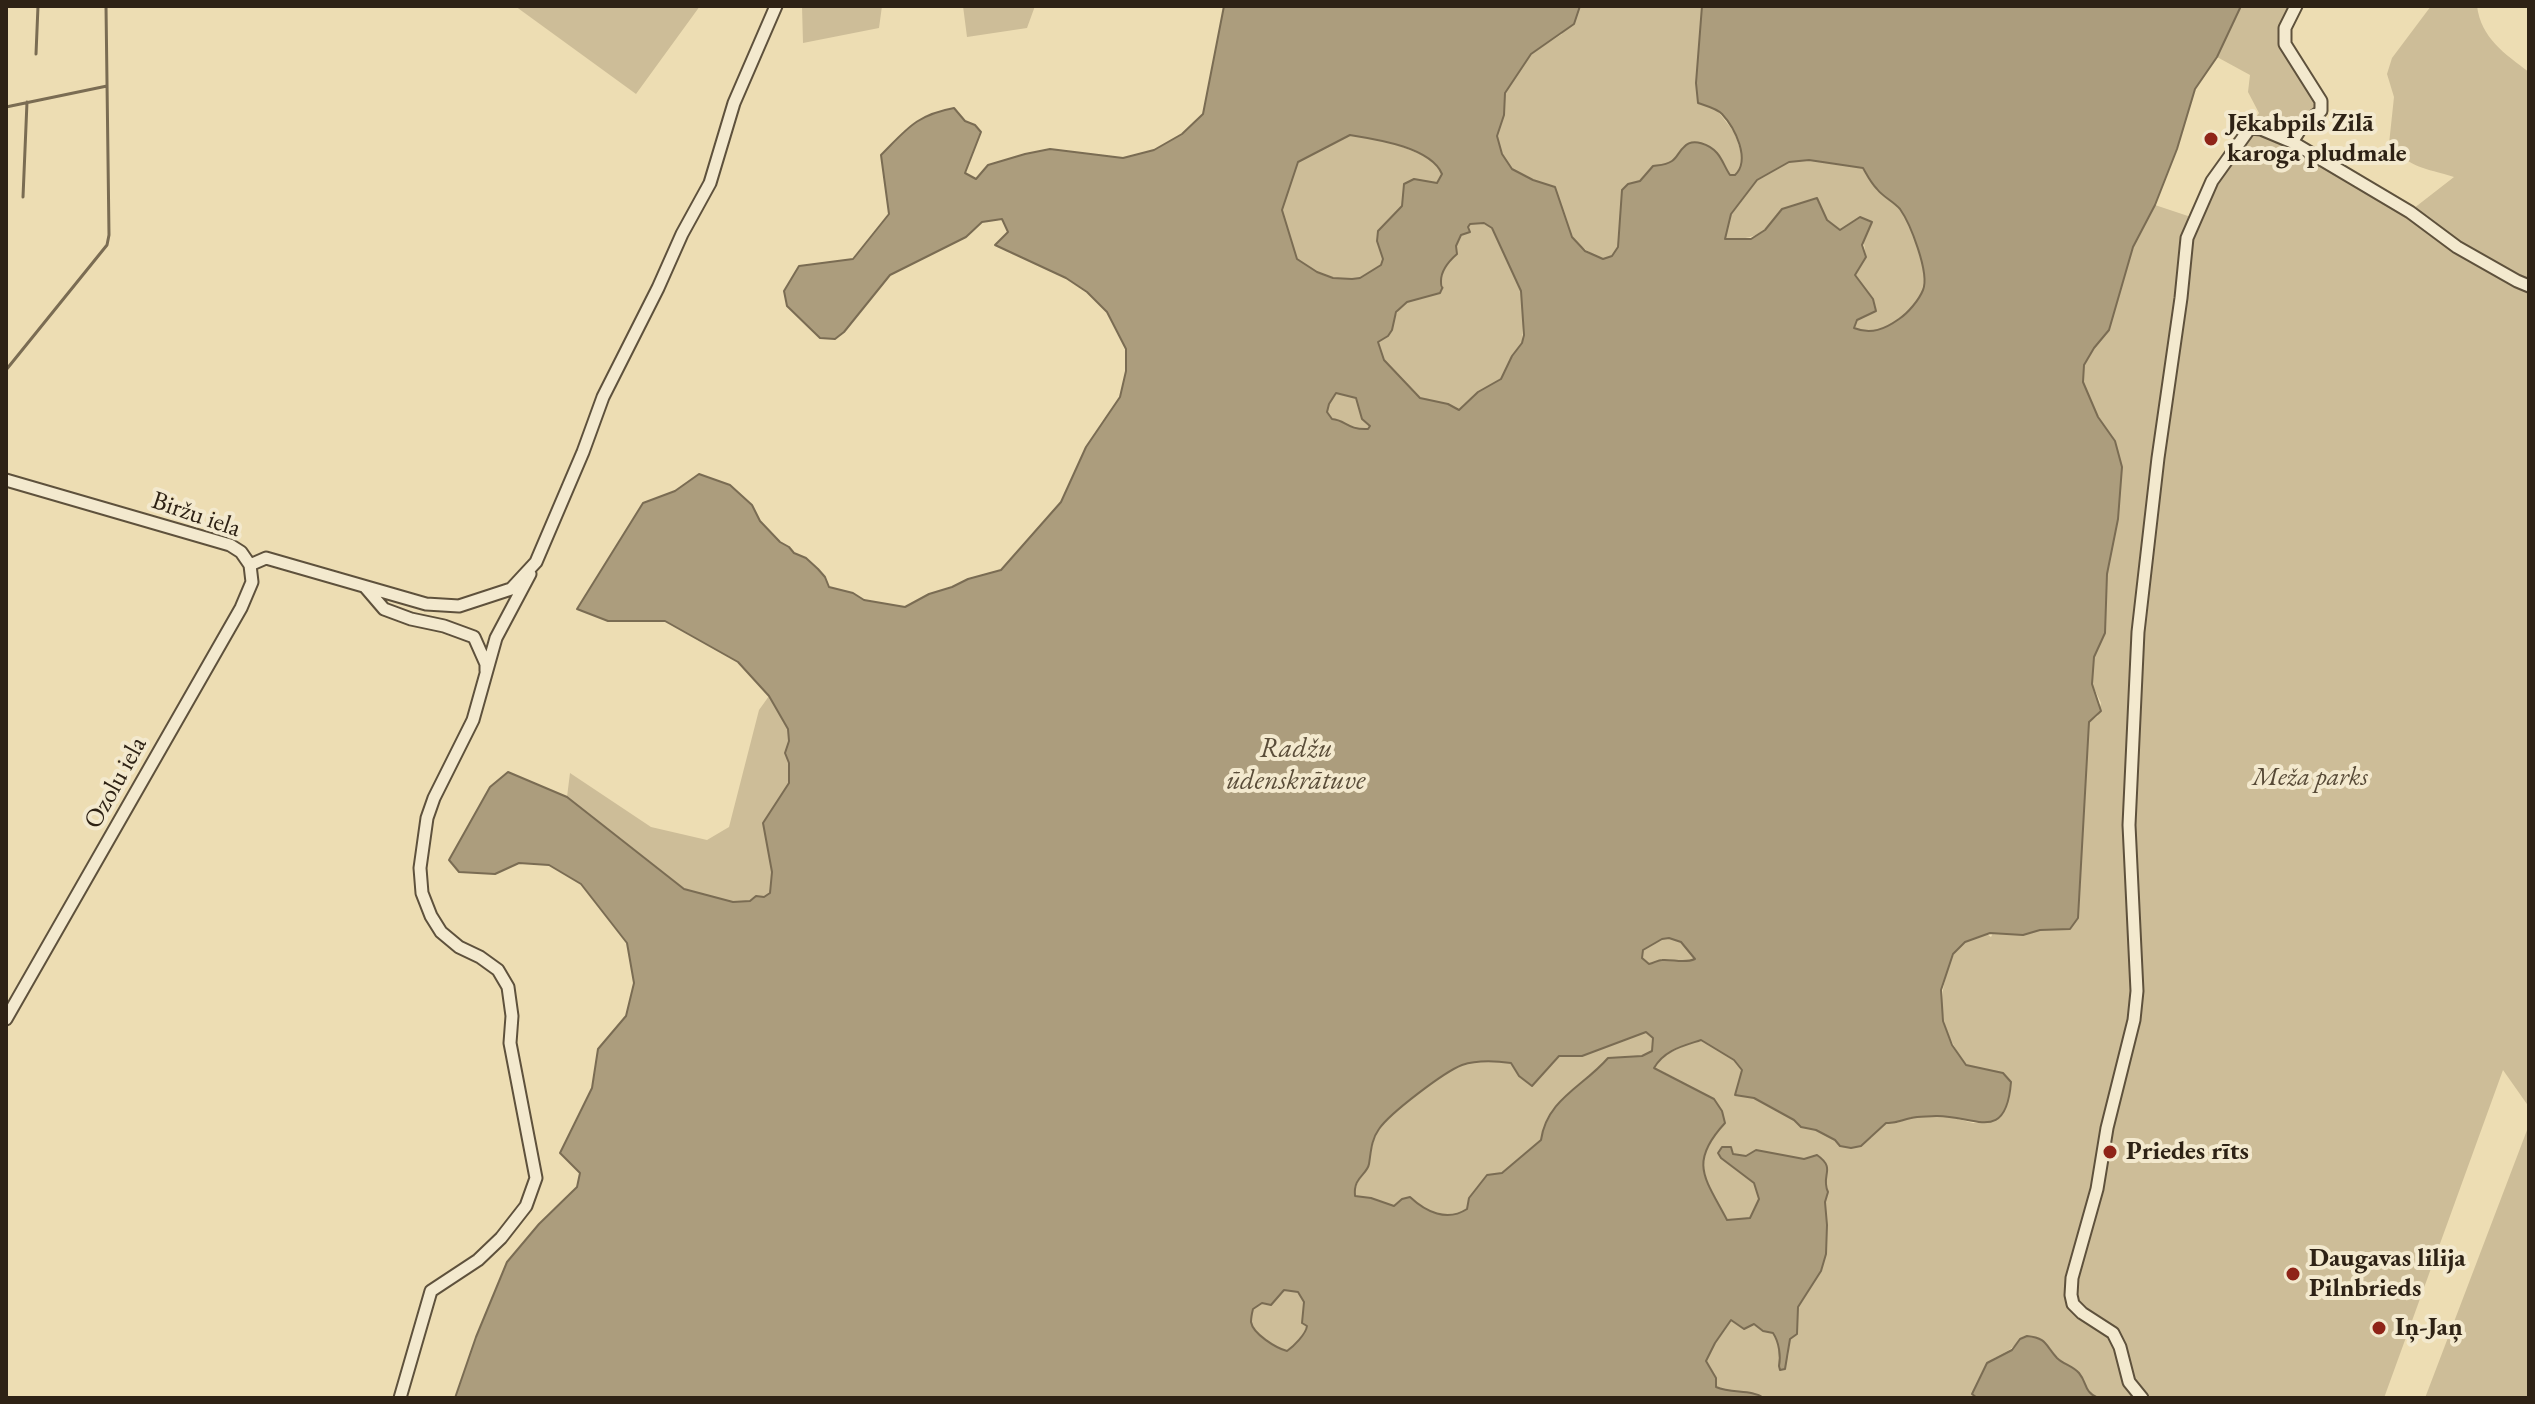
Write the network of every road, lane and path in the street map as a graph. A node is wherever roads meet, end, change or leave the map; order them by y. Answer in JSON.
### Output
{"nodes":[{"id":1,"x":776,"y":6,"type":"edge"},
{"id":2,"x":2296,"y":6,"type":"edge"},
{"id":3,"x":2292,"y":142,"type":"junction"},
{"id":4,"x":2529,"y":286,"type":"edge"},
{"id":5,"x":6,"y":480,"type":"edge"},
{"id":6,"x":536,"y":562,"type":"junction"},
{"id":7,"x":250,"y":565,"type":"junction"},
{"id":8,"x":366,"y":587,"type":"junction"},
{"id":9,"x":487,"y":674,"type":"junction"},
{"id":10,"x":6,"y":1019,"type":"edge"},
{"id":11,"x":400,"y":1398,"type":"edge"},
{"id":12,"x":2142,"y":1398,"type":"edge"}],
"edges":[{"from":1,"to":6,"type":"street"},
{"from":2,"to":3,"type":"street"},
{"from":3,"to":4,"type":"street"},
{"from":3,"to":12,"type":"street"},
{"from":5,"to":7,"type":"street","name":"Biržu iela"},
{"from":6,"to":8,"type":"street","name":"Biržu iela"},
{"from":6,"to":9,"type":"street"},
{"from":7,"to":8,"type":"street","name":"Biržu iela"},
{"from":7,"to":10,"type":"street","name":"Ozolu iela"},
{"from":8,"to":9,"type":"street"},
{"from":9,"to":11,"type":"street"}]}
